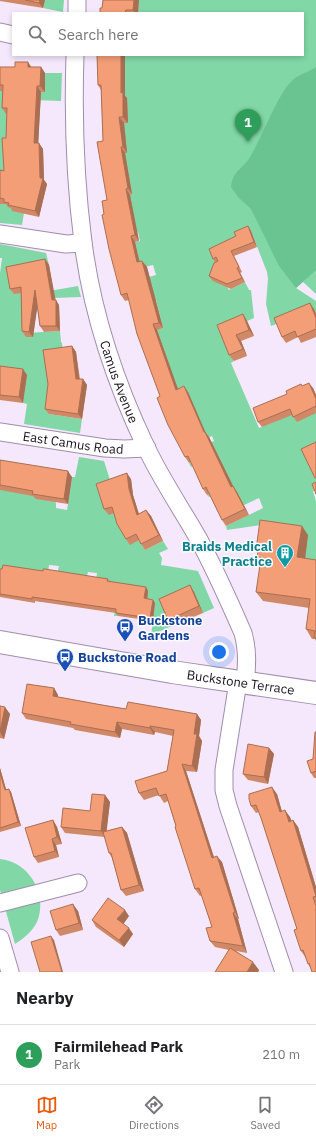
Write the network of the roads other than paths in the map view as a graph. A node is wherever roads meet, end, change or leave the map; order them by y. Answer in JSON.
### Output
{"nodes":[{"id":1,"x":77,"y":0,"type":"edge"},
{"id":2,"x":77,"y":12,"type":"edge"},
{"id":3,"x":0,"y":32,"type":"edge"},
{"id":4,"x":12,"y":35,"type":"edge"},
{"id":5,"x":75,"y":56,"type":"edge"},
{"id":6,"x":0,"y":234,"type":"edge"},
{"id":7,"x":83,"y":243,"type":"junction"},
{"id":8,"x":0,"y":432,"type":"edge"},
{"id":9,"x":146,"y":448,"type":"junction"},
{"id":10,"x":0,"y":642,"type":"edge"},
{"id":11,"x":241,"y":683,"type":"junction"},
{"id":12,"x":316,"y":693,"type":"edge"},
{"id":13,"x":78,"y":883,"type":"dead end"},
{"id":14,"x":0,"y":903,"type":"edge"},
{"id":15,"x":0,"y":938,"type":"edge"},
{"id":16,"x":10,"y":972,"type":"edge"},
{"id":17,"x":284,"y":972,"type":"edge"}],
"edges":[{"from":1,"to":2,"type":"street"},
{"from":3,"to":4,"type":"street"},
{"from":5,"to":7,"type":"street","name":"Camus Avenue"},
{"from":6,"to":7,"type":"street"},
{"from":7,"to":9,"type":"street","name":"Camus Avenue"},
{"from":8,"to":9,"type":"street","name":"East Camus Road"},
{"from":9,"to":11,"type":"street","name":"Camus Avenue"},
{"from":10,"to":11,"type":"main road","name":"Buckstone Terrace"},
{"from":11,"to":12,"type":"main road","name":"Buckstone Terrace"},
{"from":11,"to":17,"type":"street"},
{"from":13,"to":14,"type":"street"},
{"from":15,"to":16,"type":"street"}]}
